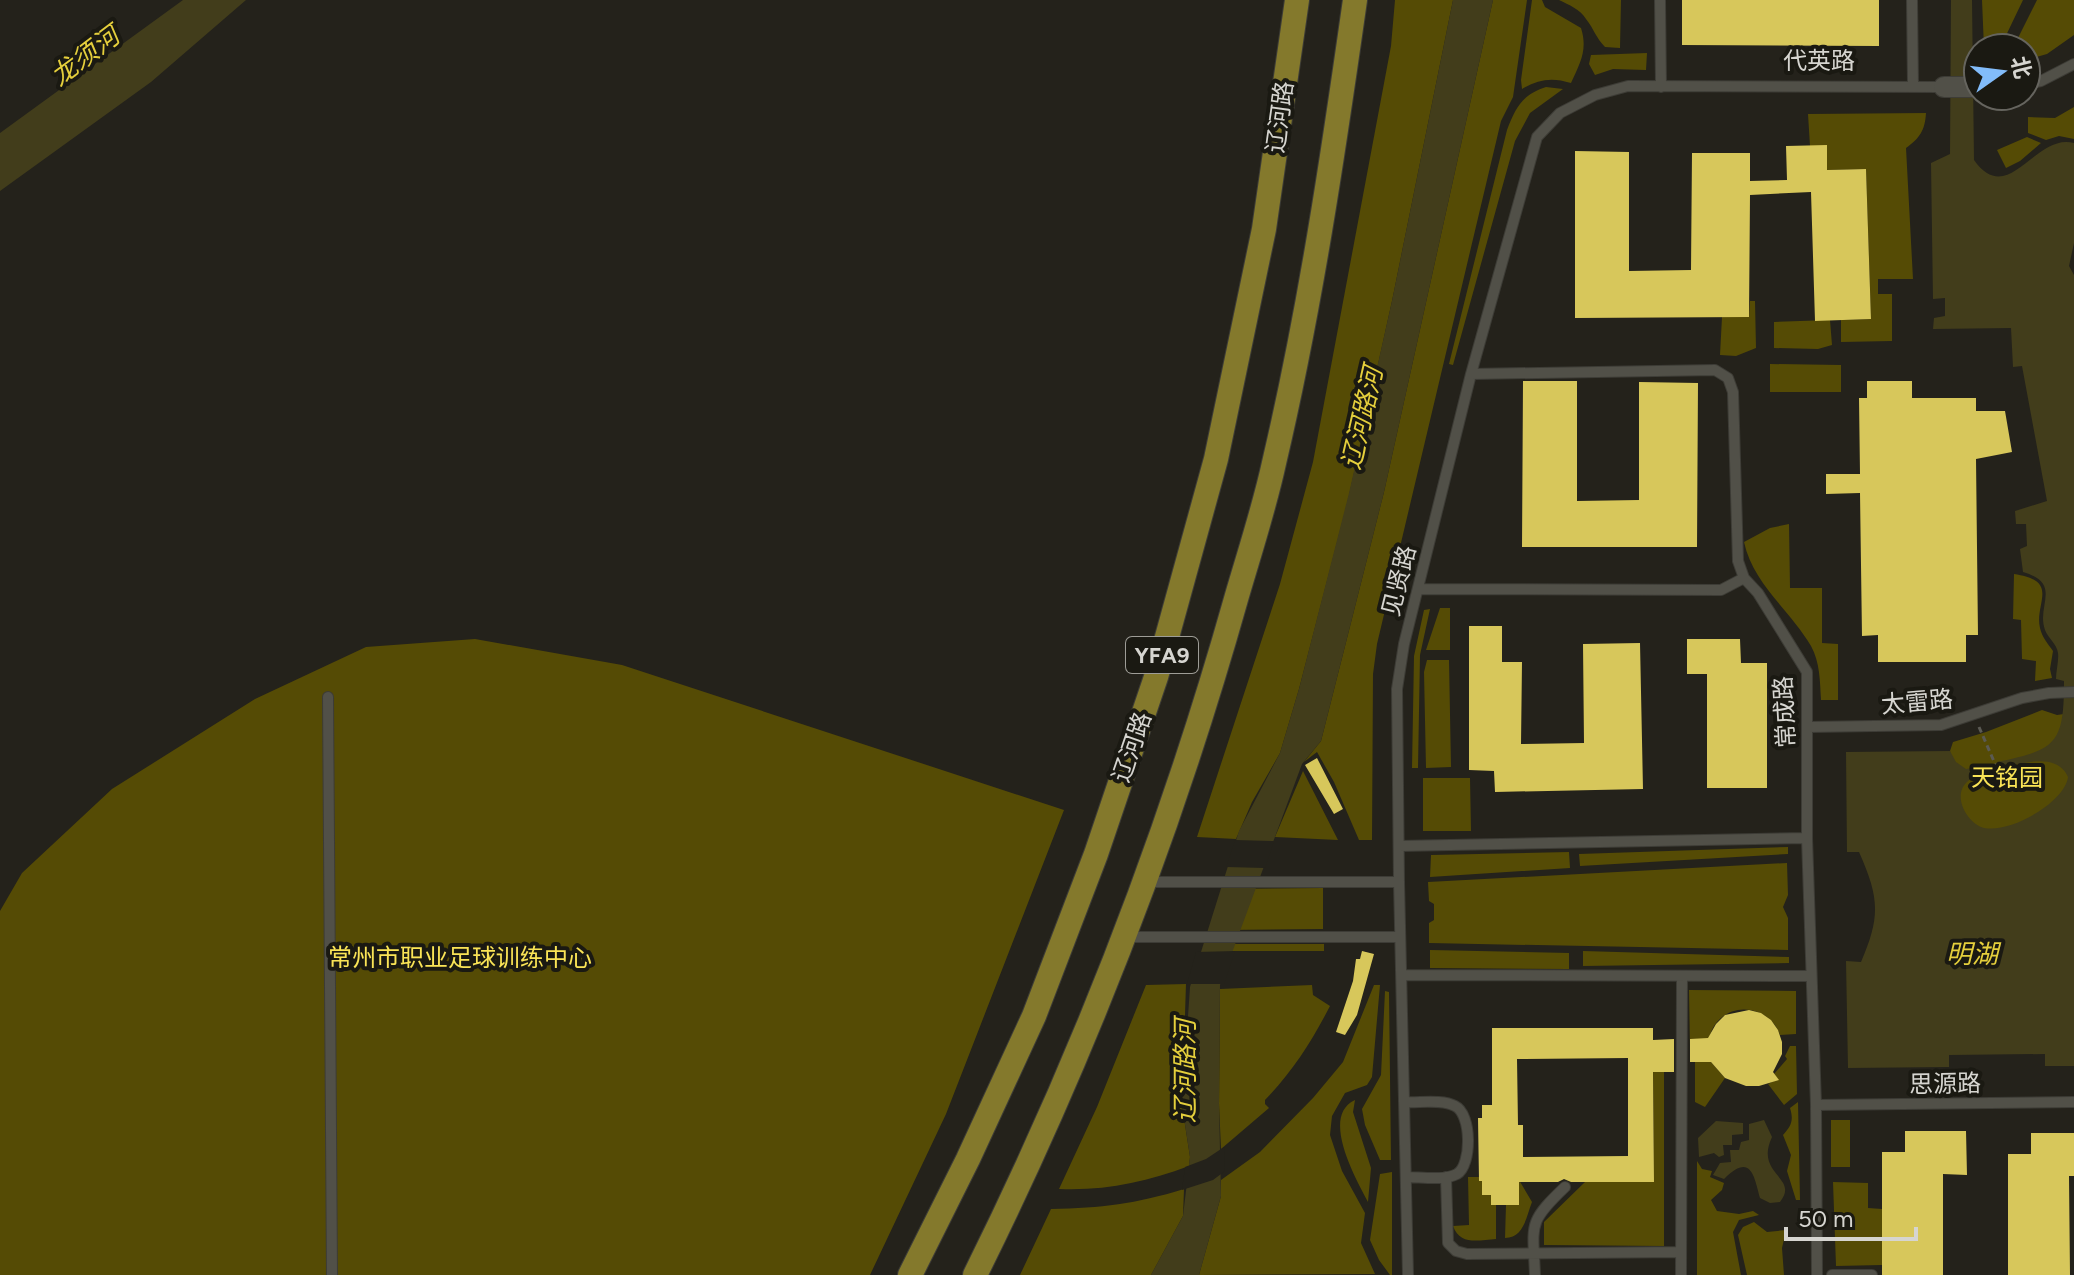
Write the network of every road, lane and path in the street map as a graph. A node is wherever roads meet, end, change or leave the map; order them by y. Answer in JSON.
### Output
{"nodes":[{"id":1,"x":1297,"y":0,"type":"edge"},
{"id":2,"x":1355,"y":0,"type":"edge"},
{"id":3,"x":1660,"y":0,"type":"edge"},
{"id":4,"x":1912,"y":0,"type":"edge"},
{"id":5,"x":2074,"y":64,"type":"edge"},
{"id":6,"x":2042,"y":80,"type":"edge"},
{"id":7,"x":1913,"y":86,"type":"junction"},
{"id":8,"x":1661,"y":87,"type":"junction"},
{"id":9,"x":1944,"y":87,"type":"joint"},
{"id":10,"x":1962,"y":87,"type":"edge"},
{"id":11,"x":1471,"y":374,"type":"junction"},
{"id":12,"x":1744,"y":578,"type":"junction"},
{"id":13,"x":1418,"y":589,"type":"junction"},
{"id":14,"x":2074,"y":692,"type":"edge"},
{"id":15,"x":328,"y":697,"type":"dead end"},
{"id":16,"x":1974,"y":716,"type":"junction"},
{"id":17,"x":1808,"y":727,"type":"junction"},
{"id":18,"x":2003,"y":782,"type":"dead end"},
{"id":19,"x":1807,"y":838,"type":"junction"},
{"id":20,"x":1399,"y":846,"type":"junction"},
{"id":21,"x":1146,"y":882,"type":"junction"},
{"id":22,"x":1399,"y":882,"type":"junction"},
{"id":23,"x":1125,"y":937,"type":"junction"},
{"id":24,"x":1400,"y":937,"type":"junction"},
{"id":25,"x":1402,"y":975,"type":"junction"},
{"id":26,"x":1682,"y":976,"type":"junction"},
{"id":27,"x":1810,"y":976,"type":"junction"},
{"id":28,"x":1405,"y":1102,"type":"junction"},
{"id":29,"x":2074,"y":1102,"type":"edge"},
{"id":30,"x":1816,"y":1105,"type":"junction"},
{"id":31,"x":1406,"y":1177,"type":"junction"},
{"id":32,"x":1446,"y":1177,"type":"junction"},
{"id":33,"x":1565,"y":1187,"type":"dead end"},
{"id":34,"x":1681,"y":1252,"type":"junction"},
{"id":35,"x":1534,"y":1253,"type":"junction"},
{"id":36,"x":332,"y":1275,"type":"edge"},
{"id":37,"x":910,"y":1275,"type":"edge"},
{"id":38,"x":975,"y":1275,"type":"edge"},
{"id":39,"x":1408,"y":1275,"type":"edge"},
{"id":40,"x":1535,"y":1275,"type":"edge"},
{"id":41,"x":1681,"y":1275,"type":"edge"},
{"id":42,"x":1817,"y":1275,"type":"edge"},
{"id":43,"x":1832,"y":1275,"type":"edge"},
{"id":44,"x":1872,"y":1275,"type":"edge"}],
"edges":[{"from":1,"to":37,"type":"main road","name":"辽河路","number":"YFA9"},
{"from":2,"to":21,"type":"main road","number":"YFA9"},
{"from":3,"to":8,"type":"lane"},
{"from":4,"to":7,"type":"lane"},
{"from":5,"to":6,"type":"lane"},
{"from":7,"to":8,"type":"lane","name":"代英路"},
{"from":7,"to":9,"type":"lane","name":"代英路"},
{"from":8,"to":11,"type":"lane","name":"见贤路"},
{"from":9,"to":10,"type":"street","name":"代英路"},
{"from":11,"to":12,"type":"lane","name":"常成路"},
{"from":11,"to":13,"type":"lane","name":"见贤路"},
{"from":12,"to":13,"type":"lane"},
{"from":12,"to":17,"type":"lane","name":"常成路"},
{"from":13,"to":20,"type":"lane","name":"见贤路"},
{"from":14,"to":16,"type":"lane","name":"太雷路"},
{"from":15,"to":36,"type":"lane"},
{"from":16,"to":17,"type":"lane","name":"太雷路"},
{"from":16,"to":18,"type":"path"},
{"from":17,"to":19,"type":"lane","name":"常成路"},
{"from":19,"to":20,"type":"lane"},
{"from":19,"to":27,"type":"lane","name":"常成路"},
{"from":20,"to":22,"type":"lane","name":"见贤路"},
{"from":21,"to":22,"type":"lane"},
{"from":21,"to":23,"type":"main road","number":"YFA9"},
{"from":22,"to":24,"type":"lane","name":"见贤路"},
{"from":23,"to":24,"type":"lane"},
{"from":23,"to":38,"type":"main road","number":"YFA9"},
{"from":24,"to":25,"type":"lane","name":"见贤路"},
{"from":25,"to":26,"type":"lane"},
{"from":25,"to":28,"type":"lane","name":"见贤路"},
{"from":26,"to":27,"type":"lane"},
{"from":26,"to":34,"type":"lane"},
{"from":27,"to":30,"type":"lane","name":"常成路"},
{"from":28,"to":31,"type":"lane","name":"见贤路"},
{"from":28,"to":32,"type":"lane"},
{"from":29,"to":30,"type":"lane","name":"思源路"},
{"from":30,"to":42,"type":"lane","name":"常成路"},
{"from":31,"to":32,"type":"lane"},
{"from":31,"to":39,"type":"lane","name":"见贤路"},
{"from":32,"to":35,"type":"lane"},
{"from":33,"to":35,"type":"lane"},
{"from":34,"to":35,"type":"lane"},
{"from":34,"to":41,"type":"lane"},
{"from":35,"to":40,"type":"lane"},
{"from":43,"to":44,"type":"lane"}]}
